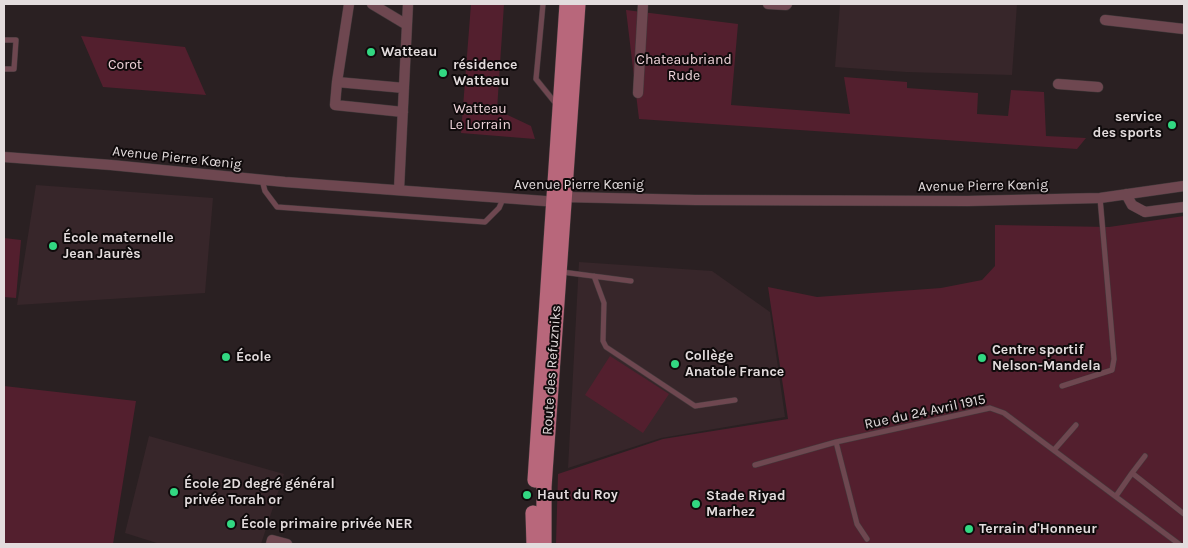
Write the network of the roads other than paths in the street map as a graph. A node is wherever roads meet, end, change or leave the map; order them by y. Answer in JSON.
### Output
{"nodes":[{"id":1,"x":349,"y":4,"type":"edge"},
{"id":2,"x":372,"y":4,"type":"edge"},
{"id":3,"x":408,"y":4,"type":"edge"},
{"id":4,"x":543,"y":4,"type":"edge"},
{"id":5,"x":567,"y":4,"type":"edge"},
{"id":6,"x":578,"y":4,"type":"edge"},
{"id":7,"x":643,"y":4,"type":"edge"},
{"id":8,"x":768,"y":4,"type":"edge"},
{"id":9,"x":786,"y":4,"type":"edge"},
{"id":10,"x":1105,"y":20,"type":"dead end"},
{"id":11,"x":407,"y":25,"type":"junction"},
{"id":12,"x":1184,"y":29,"type":"edge"},
{"id":13,"x":4,"y":40,"type":"edge"},
{"id":14,"x":4,"y":69,"type":"edge"},
{"id":15,"x":336,"y":82,"type":"junction"},
{"id":16,"x":1058,"y":84,"type":"dead end"},
{"id":17,"x":1098,"y":87,"type":"dead end"},
{"id":18,"x":404,"y":88,"type":"junction"},
{"id":19,"x":638,"y":93,"type":"dead end"},
{"id":20,"x":559,"y":108,"type":"junction"},
{"id":21,"x":403,"y":112,"type":"junction"},
{"id":22,"x":4,"y":157,"type":"edge"},
{"id":23,"x":262,"y":180,"type":"junction"},
{"id":24,"x":1184,"y":186,"type":"edge"},
{"id":25,"x":399,"y":190,"type":"junction"},
{"id":26,"x":1126,"y":194,"type":"junction"},
{"id":27,"x":1100,"y":198,"type":"junction"},
{"id":28,"x":503,"y":199,"type":"junction"},
{"id":29,"x":558,"y":199,"type":"junction"},
{"id":30,"x":1184,"y":207,"type":"edge"},
{"id":31,"x":559,"y":272,"type":"junction"},
{"id":32,"x":594,"y":276,"type":"junction"},
{"id":33,"x":631,"y":280,"type":"dead end"},
{"id":34,"x":1062,"y":386,"type":"dead end"},
{"id":35,"x":735,"y":400,"type":"dead end"},
{"id":36,"x":1076,"y":425,"type":"dead end"},
{"id":37,"x":836,"y":442,"type":"junction"},
{"id":38,"x":1054,"y":450,"type":"junction"},
{"id":39,"x":1145,"y":456,"type":"dead end"},
{"id":40,"x":755,"y":465,"type":"dead end"},
{"id":41,"x":1132,"y":473,"type":"junction"},
{"id":42,"x":1116,"y":496,"type":"junction"},
{"id":43,"x":1184,"y":514,"type":"edge"},
{"id":44,"x":868,"y":539,"type":"dead end"},
{"id":45,"x":271,"y":544,"type":"edge"},
{"id":46,"x":287,"y":544,"type":"edge"},
{"id":47,"x":534,"y":544,"type":"edge"},
{"id":48,"x":544,"y":544,"type":"edge"},
{"id":49,"x":1179,"y":544,"type":"edge"}],
"edges":[{"from":1,"to":15,"type":"street"},
{"from":2,"to":11,"type":"street"},
{"from":3,"to":11,"type":"street"},
{"from":4,"to":20,"type":"lane"},
{"from":5,"to":20,"type":"main road"},
{"from":6,"to":29,"type":"main road"},
{"from":7,"to":19,"type":"street"},
{"from":8,"to":9,"type":"street"},
{"from":10,"to":12,"type":"street"},
{"from":11,"to":18,"type":"street"},
{"from":13,"to":14,"type":"lane"},
{"from":15,"to":18,"type":"street"},
{"from":15,"to":21,"type":"street"},
{"from":16,"to":17,"type":"street"},
{"from":18,"to":21,"type":"street"},
{"from":20,"to":29,"type":"main road"},
{"from":21,"to":25,"type":"street"},
{"from":22,"to":23,"type":"street","name":"Avenue Pierre Kœnig"},
{"from":23,"to":25,"type":"street","name":"Avenue Pierre Kœnig"},
{"from":23,"to":28,"type":"lane"},
{"from":24,"to":26,"type":"street","name":"Avenue Pierre Kœnig"},
{"from":25,"to":28,"type":"street","name":"Avenue Pierre Kœnig"},
{"from":26,"to":27,"type":"street","name":"Avenue Pierre Kœnig"},
{"from":26,"to":30,"type":"street"},
{"from":27,"to":29,"type":"street","name":"Avenue Pierre Kœnig"},
{"from":27,"to":34,"type":"lane"},
{"from":28,"to":29,"type":"street","name":"Avenue Pierre Kœnig"},
{"from":29,"to":31,"type":"main road","name":"Route des Refuzniks"},
{"from":29,"to":47,"type":"main road","name":"Route des Refuzniks"},
{"from":31,"to":32,"type":"lane"},
{"from":31,"to":48,"type":"main road","name":"Route des Refuzniks"},
{"from":32,"to":33,"type":"lane"},
{"from":32,"to":35,"type":"lane"},
{"from":36,"to":38,"type":"lane"},
{"from":37,"to":38,"type":"lane","name":"Rue du 24 Avril 1915"},
{"from":37,"to":40,"type":"lane","name":"Rue du 24 Avril 1915"},
{"from":37,"to":44,"type":"lane"},
{"from":38,"to":42,"type":"lane","name":"Rue du 24 Avril 1915"},
{"from":39,"to":41,"type":"lane"},
{"from":41,"to":42,"type":"lane"},
{"from":41,"to":43,"type":"lane"},
{"from":42,"to":49,"type":"lane","name":"Rue du 24 Avril 1915"},
{"from":45,"to":46,"type":"street"}]}
